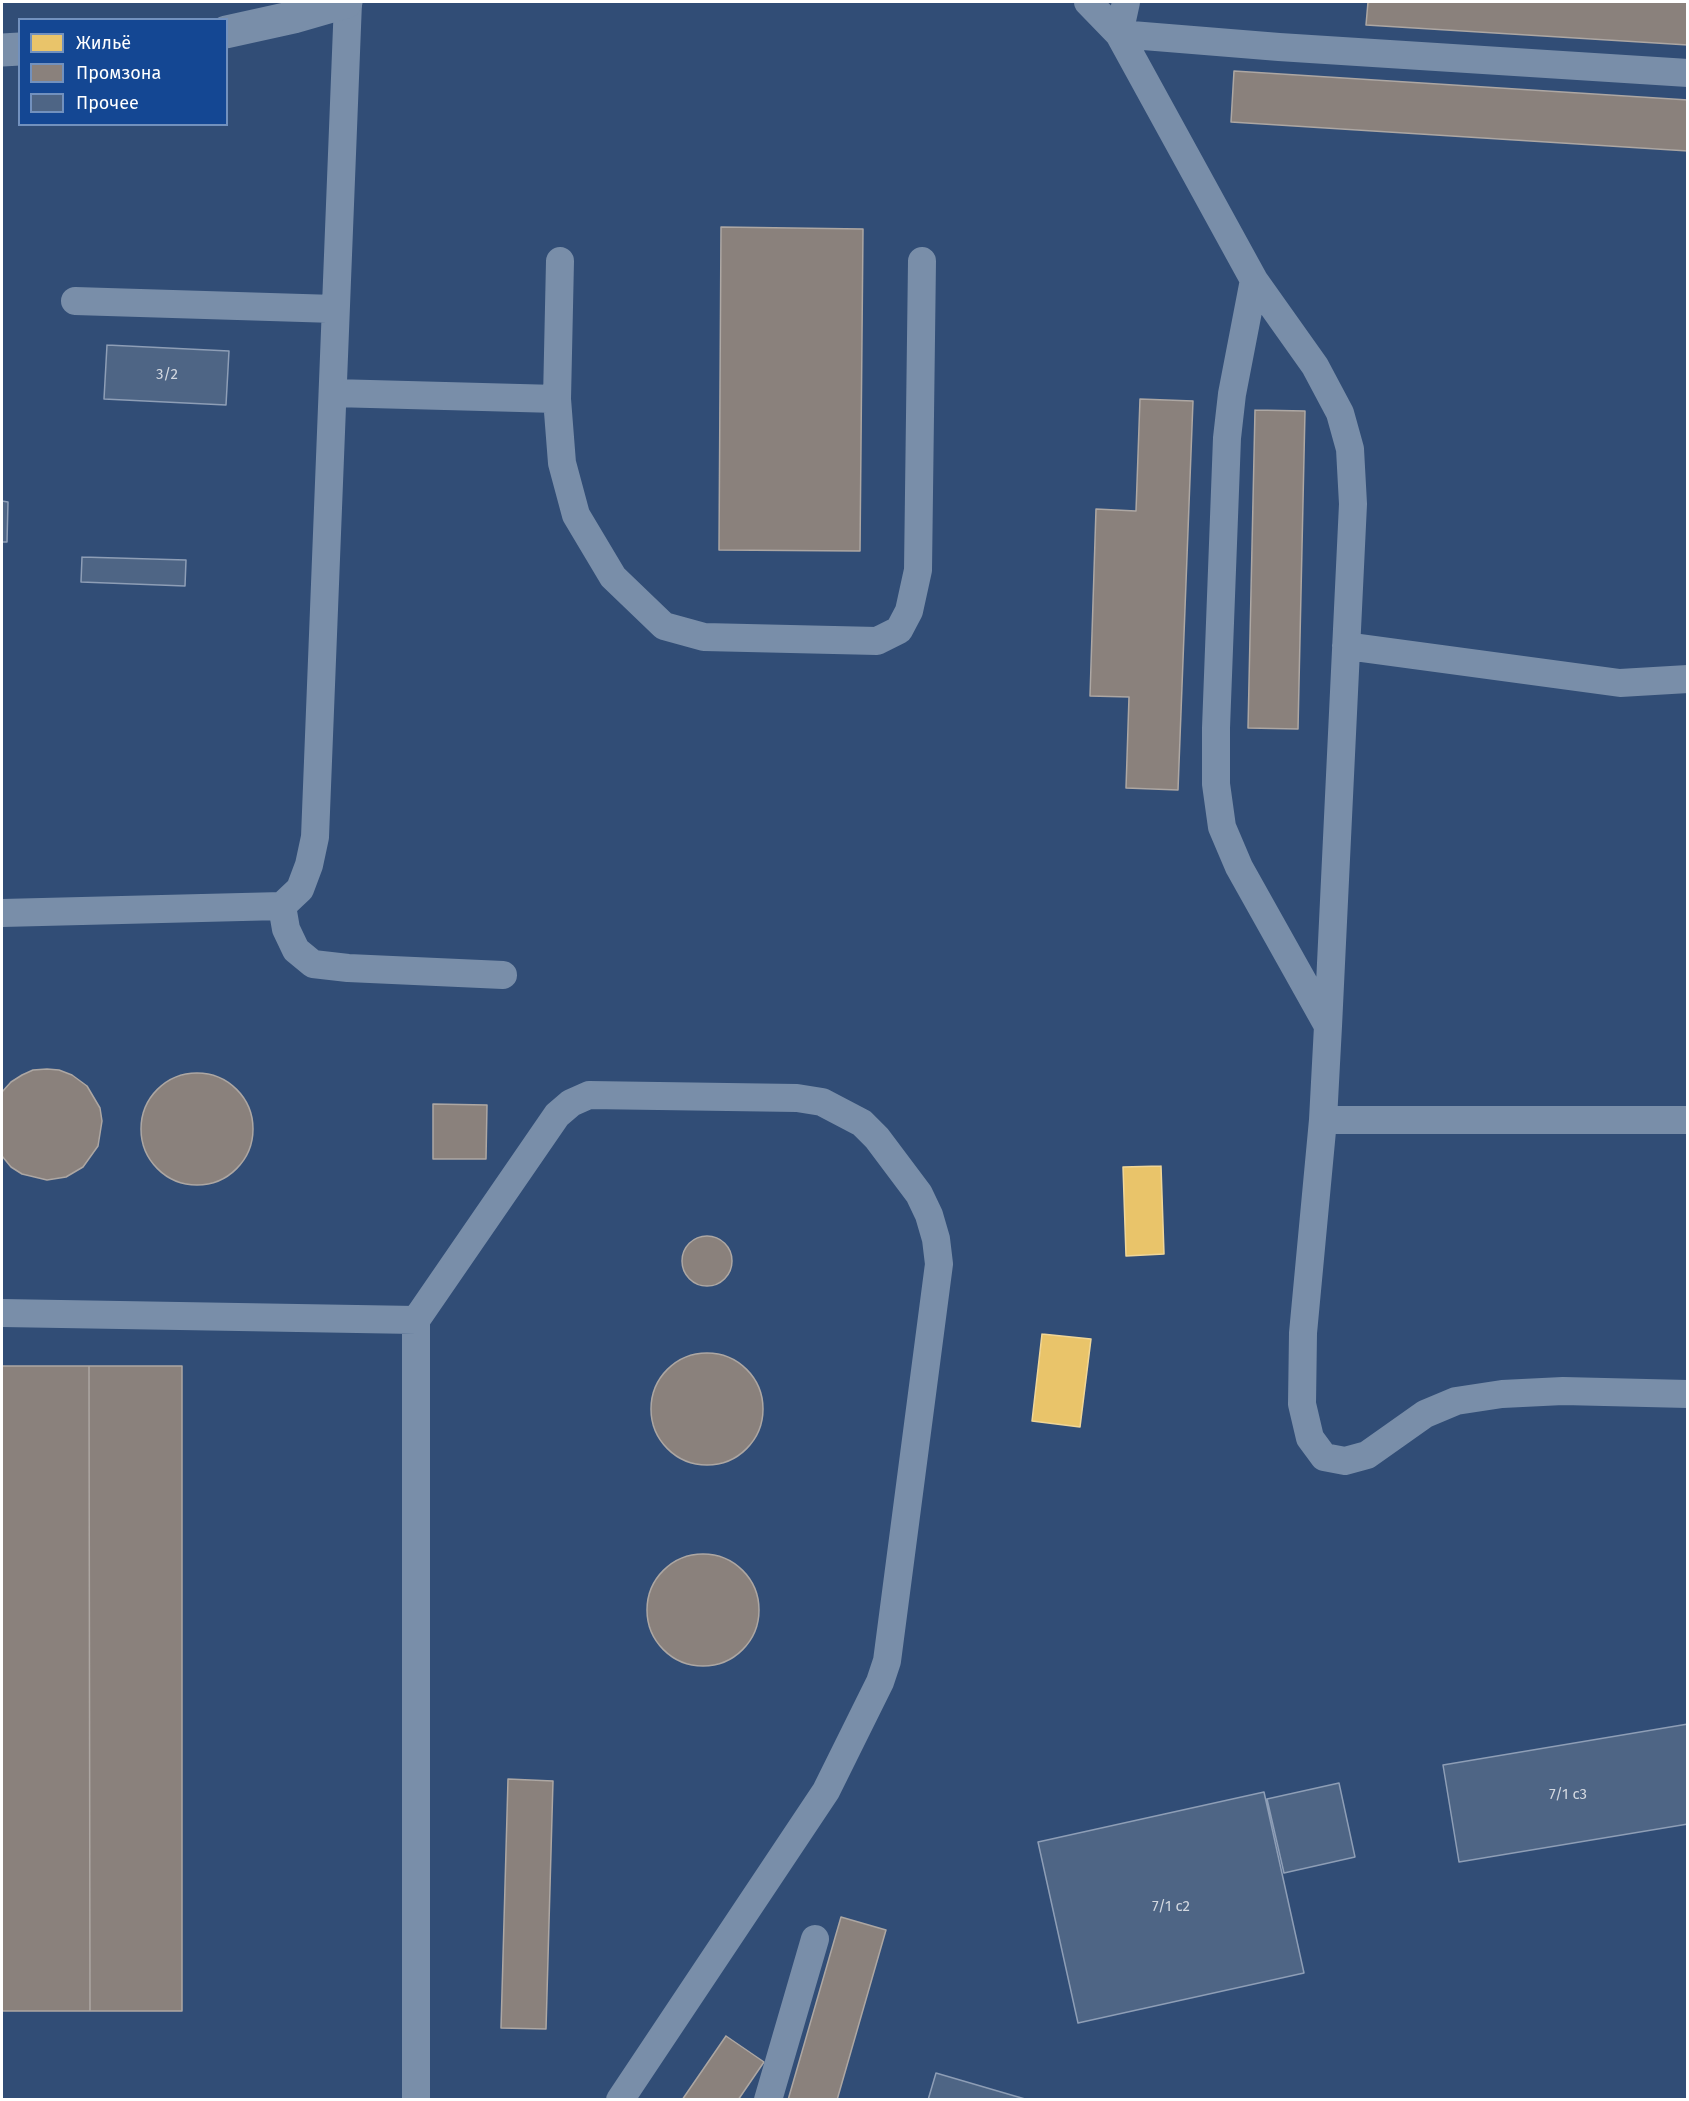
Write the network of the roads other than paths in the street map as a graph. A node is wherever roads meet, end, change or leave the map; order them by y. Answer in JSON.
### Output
{"nodes":[{"id":1,"x":347,"y":2,"type":"edge"},
{"id":2,"x":1088,"y":2,"type":"edge"},
{"id":3,"x":1126,"y":2,"type":"edge"},
{"id":4,"x":228,"y":32,"type":"edge"},
{"id":5,"x":1119,"y":34,"type":"junction"},
{"id":6,"x":18,"y":49,"type":"edge"},
{"id":7,"x":2,"y":50,"type":"edge"},
{"id":8,"x":1688,"y":73,"type":"edge"},
{"id":9,"x":560,"y":261,"type":"dead end"},
{"id":10,"x":922,"y":261,"type":"dead end"},
{"id":11,"x":1254,"y":280,"type":"junction"},
{"id":12,"x":75,"y":301,"type":"dead end"},
{"id":13,"x":335,"y":309,"type":"junction"},
{"id":14,"x":333,"y":393,"type":"junction"},
{"id":15,"x":557,"y":399,"type":"junction"},
{"id":16,"x":1346,"y":646,"type":"junction"},
{"id":17,"x":1688,"y":679,"type":"edge"},
{"id":18,"x":282,"y":906,"type":"junction"},
{"id":19,"x":2,"y":913,"type":"edge"},
{"id":20,"x":503,"y":975,"type":"dead end"},
{"id":21,"x":1328,"y":1026,"type":"junction"},
{"id":22,"x":1323,"y":1120,"type":"junction"},
{"id":23,"x":1688,"y":1120,"type":"edge"},
{"id":24,"x":2,"y":1313,"type":"edge"},
{"id":25,"x":416,"y":1320,"type":"junction"},
{"id":26,"x":1688,"y":1394,"type":"edge"},
{"id":27,"x":815,"y":1939,"type":"dead end"},
{"id":28,"x":416,"y":2100,"type":"edge"},
{"id":29,"x":620,"y":2100,"type":"edge"},
{"id":30,"x":768,"y":2100,"type":"edge"}],
"edges":[{"from":1,"to":4,"type":"street"},
{"from":1,"to":13,"type":"lane"},
{"from":2,"to":5,"type":"lane"},
{"from":3,"to":5,"type":"lane"},
{"from":5,"to":8,"type":"lane"},
{"from":5,"to":11,"type":"lane"},
{"from":6,"to":7,"type":"street"},
{"from":9,"to":15,"type":"lane"},
{"from":10,"to":15,"type":"lane"},
{"from":11,"to":16,"type":"lane"},
{"from":11,"to":21,"type":"lane"},
{"from":12,"to":13,"type":"lane"},
{"from":13,"to":14,"type":"lane"},
{"from":14,"to":15,"type":"lane"},
{"from":14,"to":18,"type":"lane"},
{"from":16,"to":17,"type":"lane"},
{"from":16,"to":21,"type":"lane"},
{"from":18,"to":19,"type":"lane"},
{"from":18,"to":20,"type":"lane"},
{"from":21,"to":22,"type":"lane"},
{"from":22,"to":23,"type":"lane"},
{"from":22,"to":26,"type":"lane"},
{"from":24,"to":25,"type":"lane"},
{"from":25,"to":28,"type":"lane"},
{"from":25,"to":29,"type":"lane"},
{"from":27,"to":30,"type":"lane"}]}
